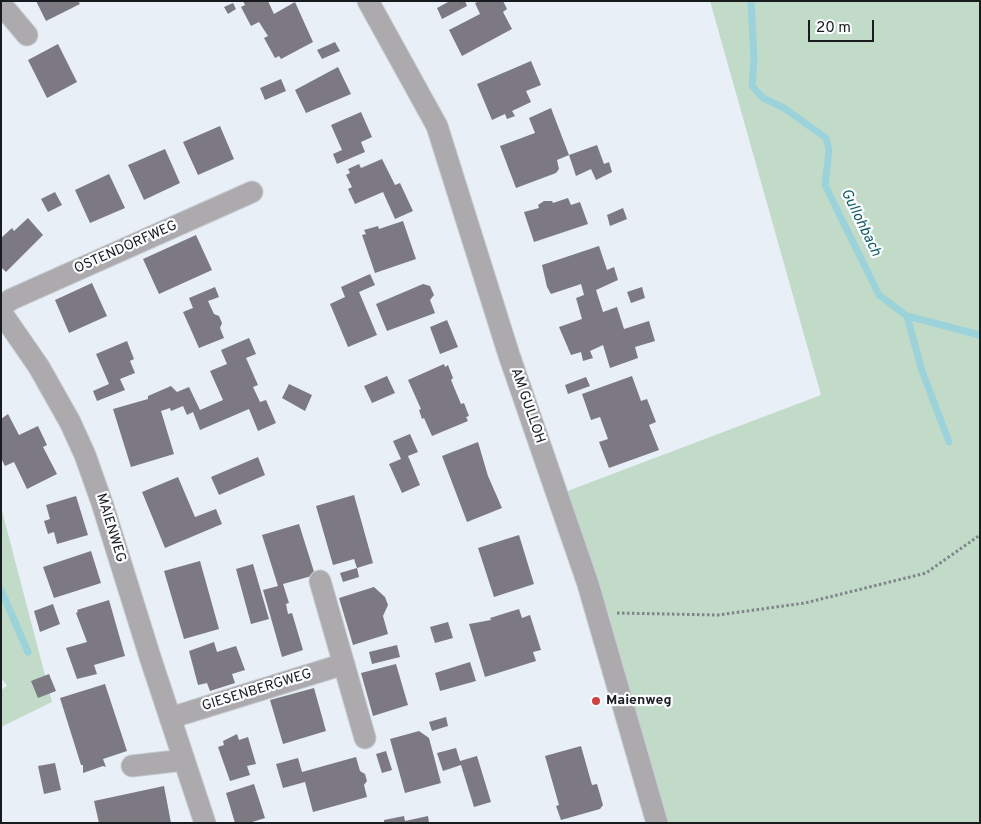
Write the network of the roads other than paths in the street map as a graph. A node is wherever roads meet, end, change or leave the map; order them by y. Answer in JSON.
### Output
{"nodes":[{"id":1,"x":368,"y":1,"type":"edge"},
{"id":2,"x":1,"y":4,"type":"edge"},
{"id":3,"x":27,"y":35,"type":"dead end"},
{"id":4,"x":252,"y":192,"type":"dead end"},
{"id":5,"x":1,"y":306,"type":"edge"},
{"id":6,"x":1,"y":312,"type":"edge"},
{"id":7,"x":320,"y":581,"type":"dead end"},
{"id":8,"x":344,"y":664,"type":"junction"},
{"id":9,"x":170,"y":718,"type":"junction"},
{"id":10,"x":365,"y":738,"type":"dead end"},
{"id":11,"x":184,"y":760,"type":"junction"},
{"id":12,"x":132,"y":766,"type":"dead end"},
{"id":13,"x":205,"y":823,"type":"edge"},
{"id":14,"x":656,"y":823,"type":"edge"}],
"edges":[{"from":1,"to":14,"type":"street","name":"AM GULLOH"},
{"from":2,"to":3,"type":"street"},
{"from":4,"to":5,"type":"street","name":"OSTENDORFWEG"},
{"from":6,"to":9,"type":"street","name":"MAIENWEG"},
{"from":7,"to":8,"type":"street"},
{"from":8,"to":9,"type":"street","name":"GIESENBERGWEG"},
{"from":8,"to":10,"type":"street"},
{"from":9,"to":11,"type":"street","name":"MAIENWEG"},
{"from":11,"to":12,"type":"street"},
{"from":11,"to":13,"type":"street","name":"MAIENWEG"}]}
